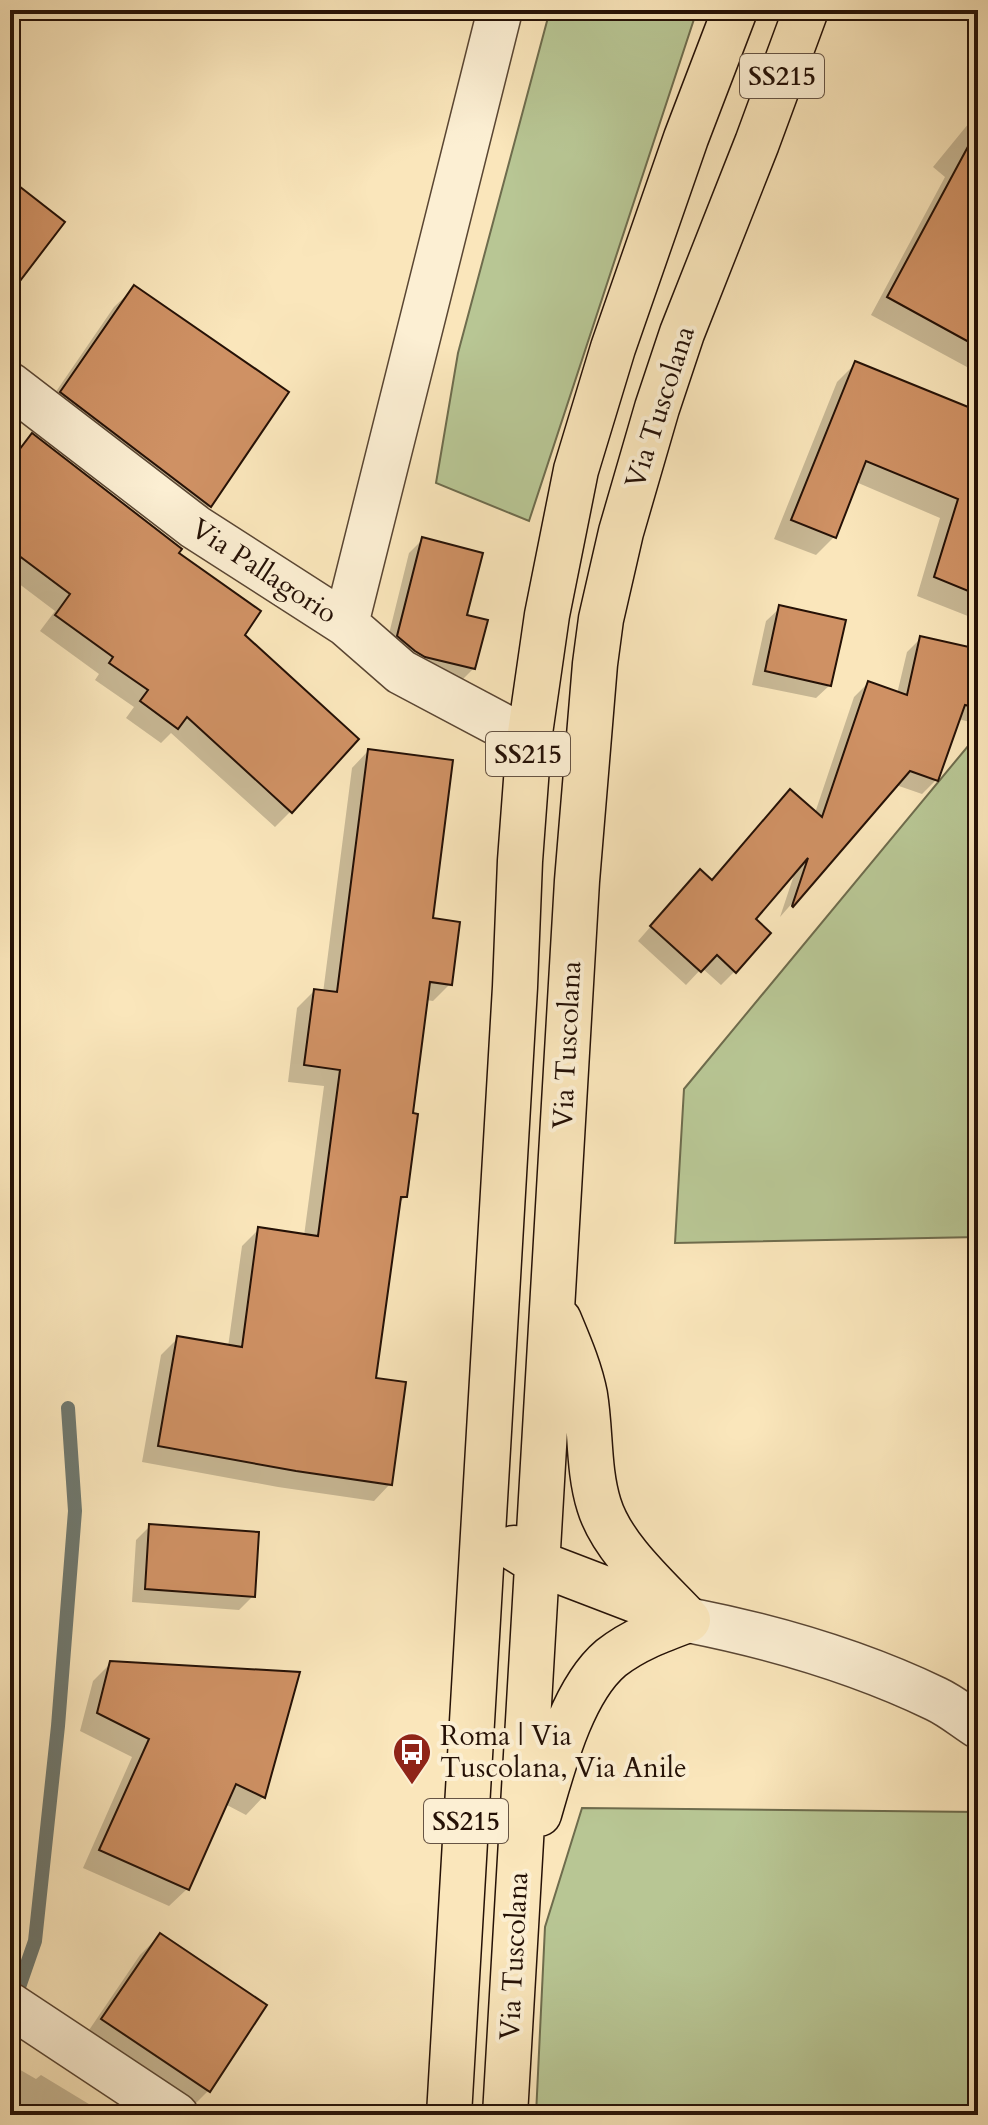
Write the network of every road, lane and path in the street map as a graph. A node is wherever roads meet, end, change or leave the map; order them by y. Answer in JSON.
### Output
{"nodes":[{"id":1,"x":500,"y":10,"type":"edge"},
{"id":2,"x":735,"y":10,"type":"edge"},
{"id":3,"x":806,"y":10,"type":"edge"},
{"id":4,"x":830,"y":10,"type":"edge"},
{"id":5,"x":757,"y":143,"type":"junction"},
{"id":6,"x":10,"y":385,"type":"edge"},
{"id":7,"x":346,"y":624,"type":"junction"},
{"id":8,"x":529,"y":740,"type":"junction"},
{"id":9,"x":552,"y":1305,"type":"junction"},
{"id":10,"x":483,"y":1528,"type":"junction"},
{"id":11,"x":538,"y":1563,"type":"junction"},
{"id":12,"x":688,"y":1620,"type":"junction"},
{"id":13,"x":978,"y":1726,"type":"edge"},
{"id":14,"x":517,"y":1885,"type":"junction"},
{"id":15,"x":10,"y":2005,"type":"edge"},
{"id":16,"x":176,"y":2115,"type":"edge"},
{"id":17,"x":449,"y":2115,"type":"edge"},
{"id":18,"x":505,"y":2115,"type":"edge"}],
"edges":[{"from":1,"to":7,"type":"street"},
{"from":2,"to":8,"type":"main road","name":"Via Tuscolana","number":"SS215"},
{"from":3,"to":5,"type":"main road","name":"Via Tuscolana","number":"SS215"},
{"from":4,"to":5,"type":"main road"},
{"from":5,"to":9,"type":"main road","name":"Via Tuscolana","number":"SS215"},
{"from":6,"to":7,"type":"street","name":"Via Pallagorio"},
{"from":7,"to":8,"type":"street","name":"Via Pallagorio"},
{"from":8,"to":10,"type":"main road","name":"Via Tuscolana","number":"SS215"},
{"from":9,"to":11,"type":"main road","name":"Via Tuscolana","number":"SS215"},
{"from":9,"to":12,"type":"main road"},
{"from":10,"to":11,"type":"main road"},
{"from":10,"to":17,"type":"main road","name":"Via Tuscolana","number":"SS215"},
{"from":11,"to":12,"type":"main road"},
{"from":11,"to":14,"type":"main road","name":"Via Tuscolana","number":"SS215"},
{"from":12,"to":13,"type":"street"},
{"from":12,"to":14,"type":"main road"},
{"from":14,"to":18,"type":"main road","name":"Via Tuscolana","number":"SS215"},
{"from":15,"to":16,"type":"street"}]}
